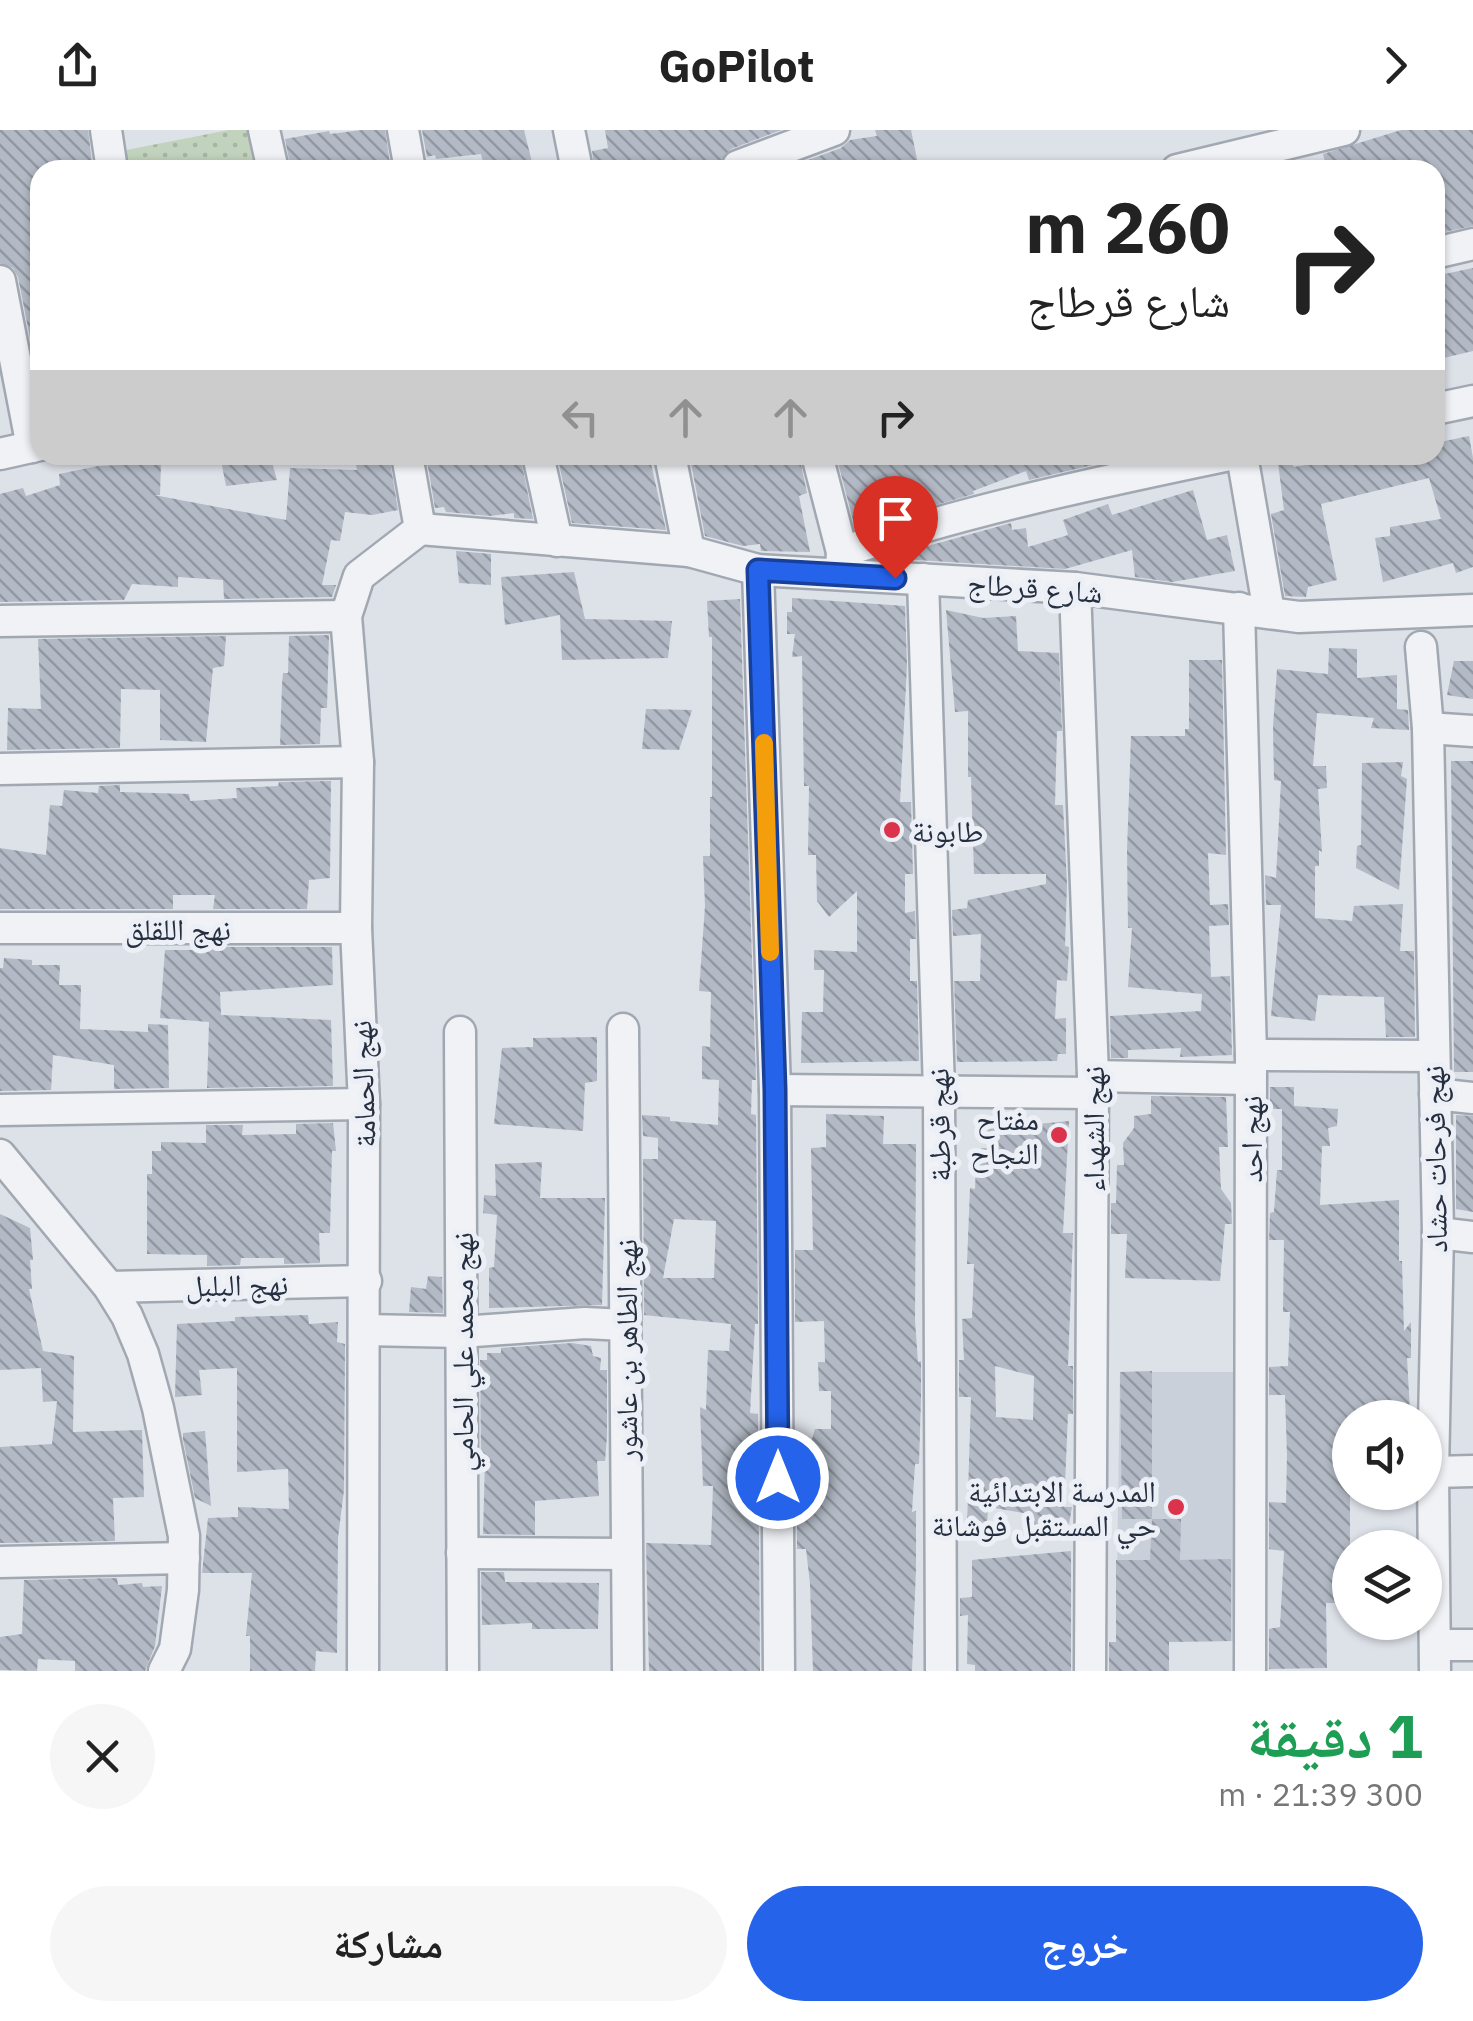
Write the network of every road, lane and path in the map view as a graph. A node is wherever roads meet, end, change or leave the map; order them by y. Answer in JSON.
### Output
{"nodes":[{"id":1,"x":106,"y":130,"type":"edge"},
{"id":2,"x":264,"y":130,"type":"edge"},
{"id":3,"x":403,"y":130,"type":"edge"},
{"id":4,"x":568,"y":130,"type":"edge"},
{"id":5,"x":834,"y":130,"type":"edge"},
{"id":6,"x":1344,"y":130,"type":"edge"},
{"id":7,"x":110,"y":160,"type":"edge"},
{"id":8,"x":271,"y":160,"type":"edge"},
{"id":9,"x":408,"y":160,"type":"edge"},
{"id":10,"x":574,"y":160,"type":"edge"},
{"id":11,"x":754,"y":160,"type":"edge"},
{"id":12,"x":1220,"y":160,"type":"edge"},
{"id":13,"x":1473,"y":244,"type":"edge"},
{"id":14,"x":1445,"y":251,"type":"edge"},
{"id":15,"x":0,"y":281,"type":"edge"},
{"id":16,"x":1473,"y":401,"type":"edge"},
{"id":17,"x":1445,"y":407,"type":"edge"},
{"id":18,"x":30,"y":418,"type":"edge"},
{"id":19,"x":30,"y":447,"type":"edge"},
{"id":20,"x":0,"y":454,"type":"edge"},
{"id":21,"x":409,"y":465,"type":"edge"},
{"id":22,"x":540,"y":465,"type":"edge"},
{"id":23,"x":672,"y":465,"type":"edge"},
{"id":24,"x":818,"y":465,"type":"edge"},
{"id":25,"x":1181,"y":465,"type":"edge"},
{"id":26,"x":1244,"y":465,"type":"edge"},
{"id":27,"x":420,"y":529,"type":"junction"},
{"id":28,"x":558,"y":540,"type":"junction"},
{"id":29,"x":690,"y":551,"type":"junction"},
{"id":30,"x":841,"y":563,"type":"junction"},
{"id":31,"x":758,"y":570,"type":"junction"},
{"id":32,"x":922,"y":579,"type":"junction"},
{"id":33,"x":1075,"y":588,"type":"junction"},
{"id":34,"x":1239,"y":608,"type":"junction"},
{"id":35,"x":1471,"y":611,"type":"edge"},
{"id":36,"x":1269,"y":612,"type":"junction"},
{"id":37,"x":346,"y":616,"type":"junction"},
{"id":38,"x":0,"y":621,"type":"edge"},
{"id":39,"x":1421,"y":647,"type":"dead end"},
{"id":40,"x":1428,"y":728,"type":"junction"},
{"id":41,"x":1473,"y":732,"type":"edge"},
{"id":42,"x":358,"y":762,"type":"junction"},
{"id":43,"x":0,"y":769,"type":"edge"},
{"id":44,"x":0,"y":928,"type":"edge"},
{"id":45,"x":356,"y":928,"type":"junction"},
{"id":46,"x":624,"y":1029,"type":"dead end"},
{"id":47,"x":460,"y":1032,"type":"dead end"},
{"id":48,"x":1432,"y":1056,"type":"junction"},
{"id":49,"x":1250,"y":1067,"type":"junction"},
{"id":50,"x":1093,"y":1085,"type":"junction"},
{"id":51,"x":775,"y":1090,"type":"junction"},
{"id":52,"x":938,"y":1090,"type":"junction"},
{"id":53,"x":1434,"y":1094,"type":"junction"},
{"id":54,"x":1473,"y":1098,"type":"edge"},
{"id":55,"x":364,"y":1104,"type":"junction"},
{"id":56,"x":0,"y":1110,"type":"edge"},
{"id":57,"x":0,"y":1155,"type":"edge"},
{"id":58,"x":1438,"y":1233,"type":"junction"},
{"id":59,"x":1473,"y":1237,"type":"edge"},
{"id":60,"x":366,"y":1281,"type":"junction"},
{"id":61,"x":109,"y":1287,"type":"junction"},
{"id":62,"x":625,"y":1325,"type":"junction"},
{"id":63,"x":365,"y":1330,"type":"junction"},
{"id":64,"x":461,"y":1332,"type":"junction"},
{"id":65,"x":1435,"y":1400,"type":"edge"},
{"id":66,"x":1473,"y":1471,"type":"edge"},
{"id":67,"x":1442,"y":1472,"type":"edge"},
{"id":68,"x":1434,"y":1510,"type":"edge"},
{"id":69,"x":462,"y":1553,"type":"junction"},
{"id":70,"x":626,"y":1554,"type":"junction"},
{"id":71,"x":184,"y":1558,"type":"junction"},
{"id":72,"x":0,"y":1562,"type":"edge"},
{"id":73,"x":1473,"y":1645,"type":"edge"},
{"id":74,"x":1436,"y":1658,"type":"edge"},
{"id":75,"x":164,"y":1671,"type":"edge"},
{"id":76,"x":364,"y":1671,"type":"edge"},
{"id":77,"x":464,"y":1671,"type":"edge"},
{"id":78,"x":628,"y":1671,"type":"edge"},
{"id":79,"x":779,"y":1671,"type":"edge"},
{"id":80,"x":940,"y":1671,"type":"edge"},
{"id":81,"x":1090,"y":1671,"type":"edge"},
{"id":82,"x":1250,"y":1671,"type":"edge"}],
"edges":[{"from":1,"to":7,"type":"street"},
{"from":2,"to":8,"type":"street"},
{"from":3,"to":9,"type":"street"},
{"from":4,"to":10,"type":"street"},
{"from":5,"to":11,"type":"street"},
{"from":6,"to":12,"type":"street"},
{"from":13,"to":14,"type":"street"},
{"from":15,"to":18,"type":"street"},
{"from":16,"to":17,"type":"street"},
{"from":19,"to":20,"type":"street"},
{"from":21,"to":27,"type":"street"},
{"from":22,"to":28,"type":"street"},
{"from":23,"to":29,"type":"street"},
{"from":24,"to":30,"type":"street"},
{"from":25,"to":30,"type":"street"},
{"from":26,"to":36,"type":"street"},
{"from":27,"to":28,"type":"street","name":"شارع قرطاج"},
{"from":27,"to":37,"type":"street","name":"نهج الحمامة"},
{"from":28,"to":29,"type":"street","name":"شارع قرطاج"},
{"from":29,"to":31,"type":"street","name":"شارع قرطاج"},
{"from":30,"to":31,"type":"street","name":"شارع قرطاج"},
{"from":30,"to":32,"type":"street","name":"شارع قرطاج"},
{"from":31,"to":51,"type":"street"},
{"from":32,"to":33,"type":"street","name":"شارع قرطاج"},
{"from":32,"to":52,"type":"street","name":"نهج قرطبة"},
{"from":33,"to":34,"type":"street","name":"شارع قرطاج"},
{"from":33,"to":50,"type":"street","name":"نهج الشهداء"},
{"from":34,"to":36,"type":"street","name":"شارع قرطاج"},
{"from":34,"to":49,"type":"street","name":"نهج احد"},
{"from":35,"to":36,"type":"street","name":"شارع قرطاج"},
{"from":37,"to":38,"type":"street"},
{"from":37,"to":42,"type":"street","name":"نهج الحمامة"},
{"from":39,"to":40,"type":"street","name":"نهج فرحات حشاد"},
{"from":40,"to":41,"type":"street"},
{"from":40,"to":48,"type":"street","name":"نهج فرحات حشاد"},
{"from":42,"to":43,"type":"street"},
{"from":42,"to":45,"type":"street","name":"نهج الحمامة"},
{"from":44,"to":45,"type":"street","name":"نهج اللقلق"},
{"from":45,"to":55,"type":"street","name":"نهج الحمامة"},
{"from":46,"to":62,"type":"street","name":"نهج الطاهر بن عاشور"},
{"from":47,"to":64,"type":"street","name":"نهج محمد علي الحامي"},
{"from":48,"to":49,"type":"street"},
{"from":48,"to":53,"type":"street","name":"نهج فرحات حشاد"},
{"from":49,"to":50,"type":"street"},
{"from":49,"to":82,"type":"street","name":"نهج احد"},
{"from":50,"to":52,"type":"street"},
{"from":50,"to":81,"type":"street","name":"نهج الشهداء"},
{"from":51,"to":52,"type":"street"},
{"from":51,"to":79,"type":"street"},
{"from":52,"to":80,"type":"street","name":"نهج قرطبة"},
{"from":53,"to":54,"type":"street"},
{"from":53,"to":58,"type":"street","name":"نهج فرحات حشاد"},
{"from":55,"to":56,"type":"street"},
{"from":55,"to":60,"type":"street","name":"نهج الحمامة"},
{"from":57,"to":61,"type":"street"},
{"from":58,"to":59,"type":"street"},
{"from":58,"to":65,"type":"street","name":"نهج فرحات حشاد"},
{"from":60,"to":61,"type":"street","name":"نهج البلبل"},
{"from":60,"to":63,"type":"street","name":"نهج الحمامة"},
{"from":61,"to":71,"type":"street"},
{"from":62,"to":64,"type":"street"},
{"from":62,"to":70,"type":"street","name":"نهج الطاهر بن عاشور"},
{"from":63,"to":64,"type":"street"},
{"from":63,"to":76,"type":"street","name":"نهج الحمامة"},
{"from":64,"to":69,"type":"street","name":"نهج محمد علي الحامي"},
{"from":66,"to":67,"type":"street"},
{"from":68,"to":74,"type":"street","name":"نهج فرحات حشاد"},
{"from":69,"to":70,"type":"street"},
{"from":69,"to":77,"type":"street","name":"نهج محمد علي الحامي"},
{"from":70,"to":78,"type":"street","name":"نهج الطاهر بن عاشور"},
{"from":71,"to":72,"type":"street"},
{"from":71,"to":75,"type":"street"},
{"from":73,"to":74,"type":"street"}]}
